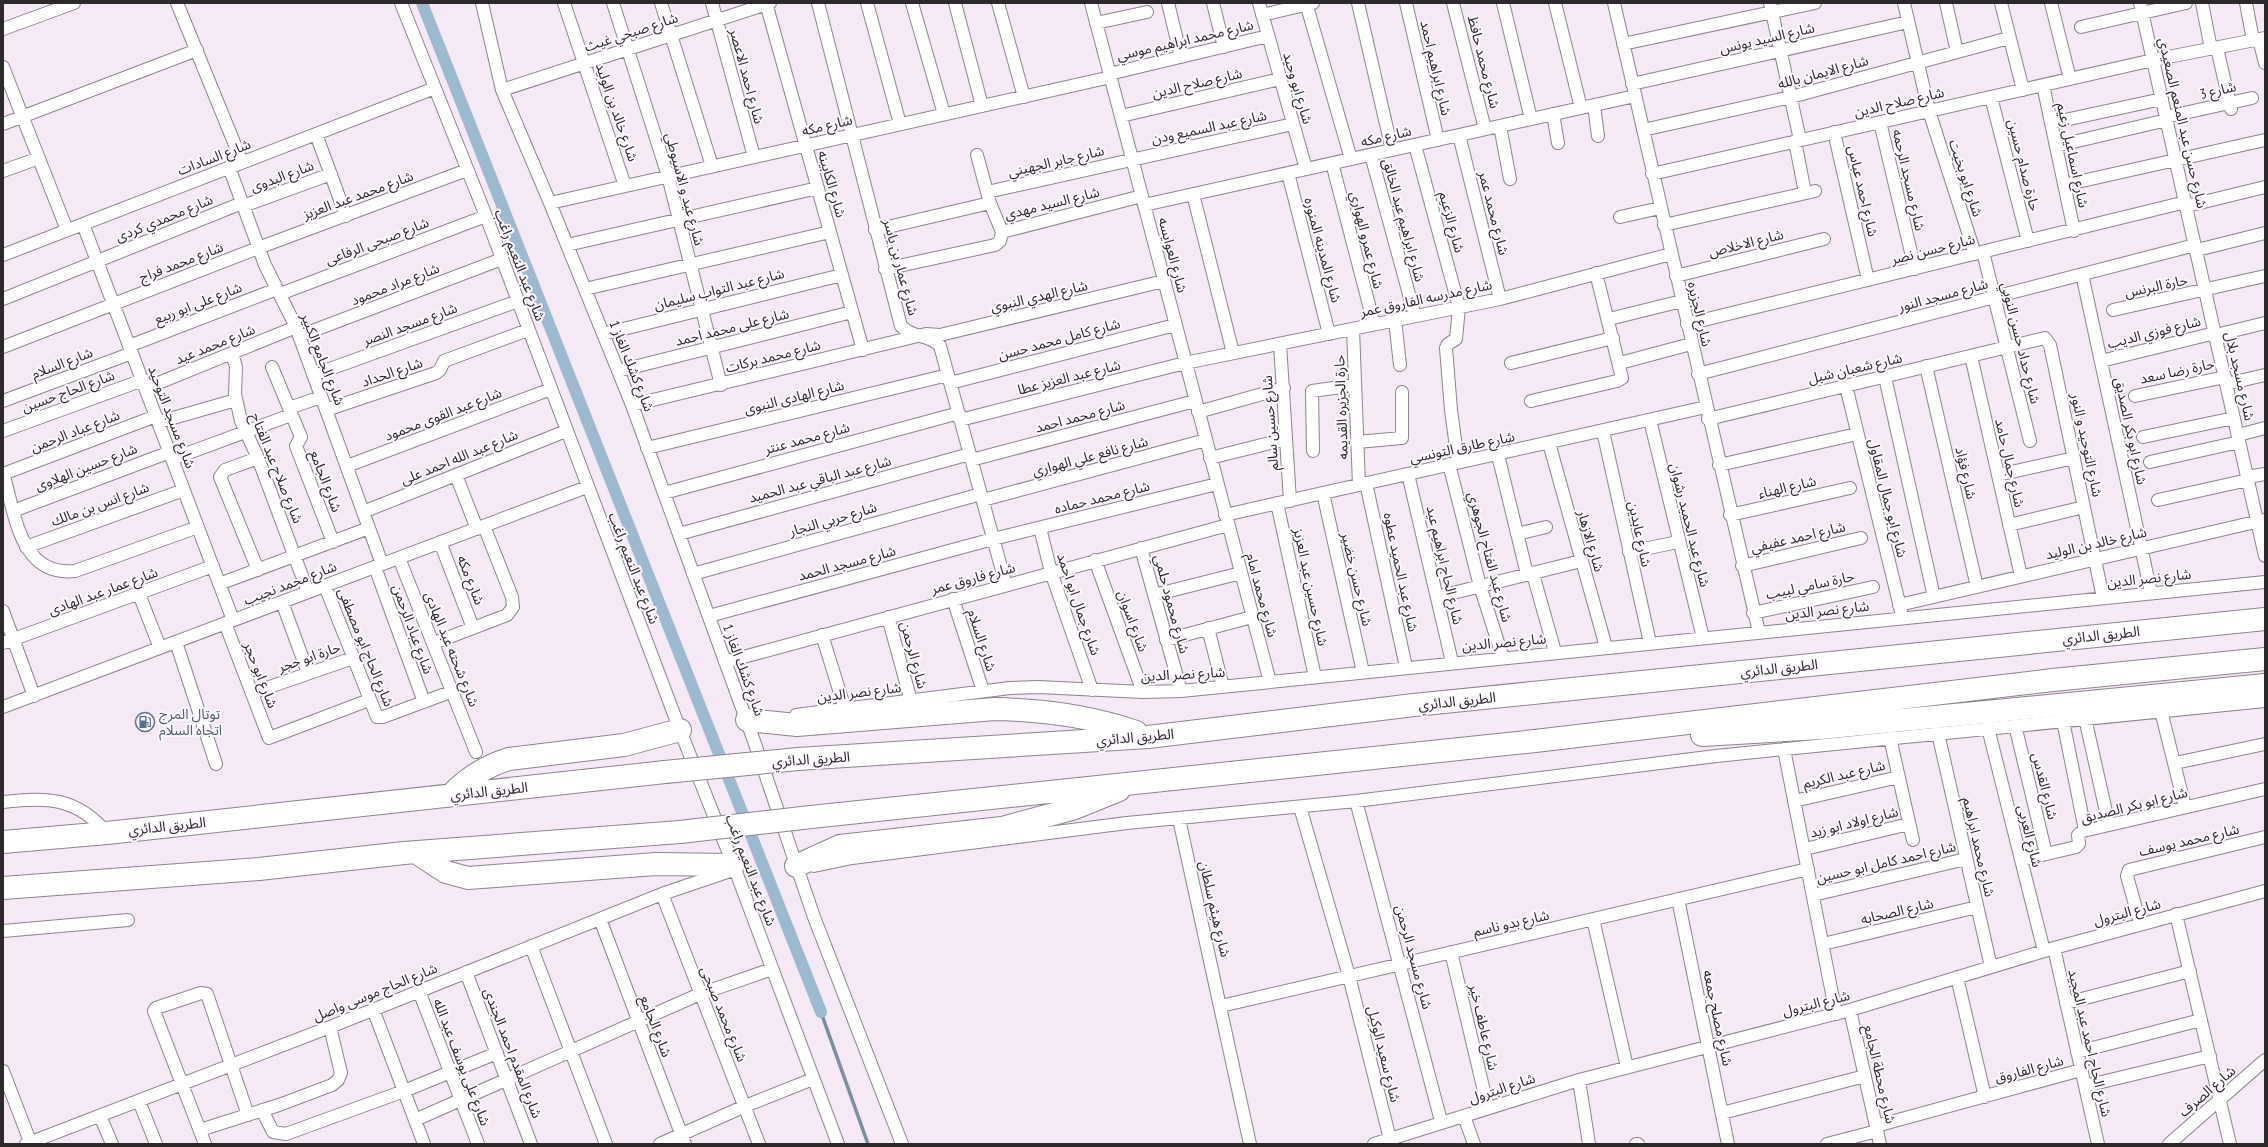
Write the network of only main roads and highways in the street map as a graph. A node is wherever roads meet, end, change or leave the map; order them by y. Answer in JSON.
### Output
{"nodes":[{"id":1,"x":2265,"y":619,"type":"edge"},
{"id":2,"x":2265,"y":659,"type":"edge"},
{"id":3,"x":2265,"y":685,"type":"edge"},
{"id":4,"x":747,"y":720,"type":"road end"},
{"id":5,"x":680,"y":730,"type":"road end"},
{"id":6,"x":1148,"y":737,"type":"junction"},
{"id":7,"x":1535,"y":741,"type":"junction"},
{"id":8,"x":1139,"y":781,"type":"junction"},
{"id":9,"x":451,"y":795,"type":"junction"},
{"id":10,"x":3,"y":842,"type":"edge"},
{"id":11,"x":417,"y":853,"type":"junction"},
{"id":12,"x":734,"y":867,"type":"road end"},
{"id":13,"x":797,"y":868,"type":"road end"},
{"id":14,"x":3,"y":888,"type":"edge"}],
"edges":[{"from":1,"to":6,"type":"highway","name":"الطريق الدائري"},
{"from":2,"to":7,"type":"highway"},
{"from":3,"to":7,"type":"highway"},
{"from":4,"to":6,"type":"highway"},
{"from":5,"to":9,"type":"highway"},
{"from":6,"to":9,"type":"highway","name":"الطريق الدائري","bridge":true},
{"from":7,"to":8,"type":"highway"},
{"from":8,"to":11,"type":"highway","bridge":true},
{"from":8,"to":13,"type":"highway"},
{"from":9,"to":10,"type":"highway","name":"الطريق الدائري"},
{"from":11,"to":12,"type":"highway"},
{"from":11,"to":14,"type":"highway"}]}
